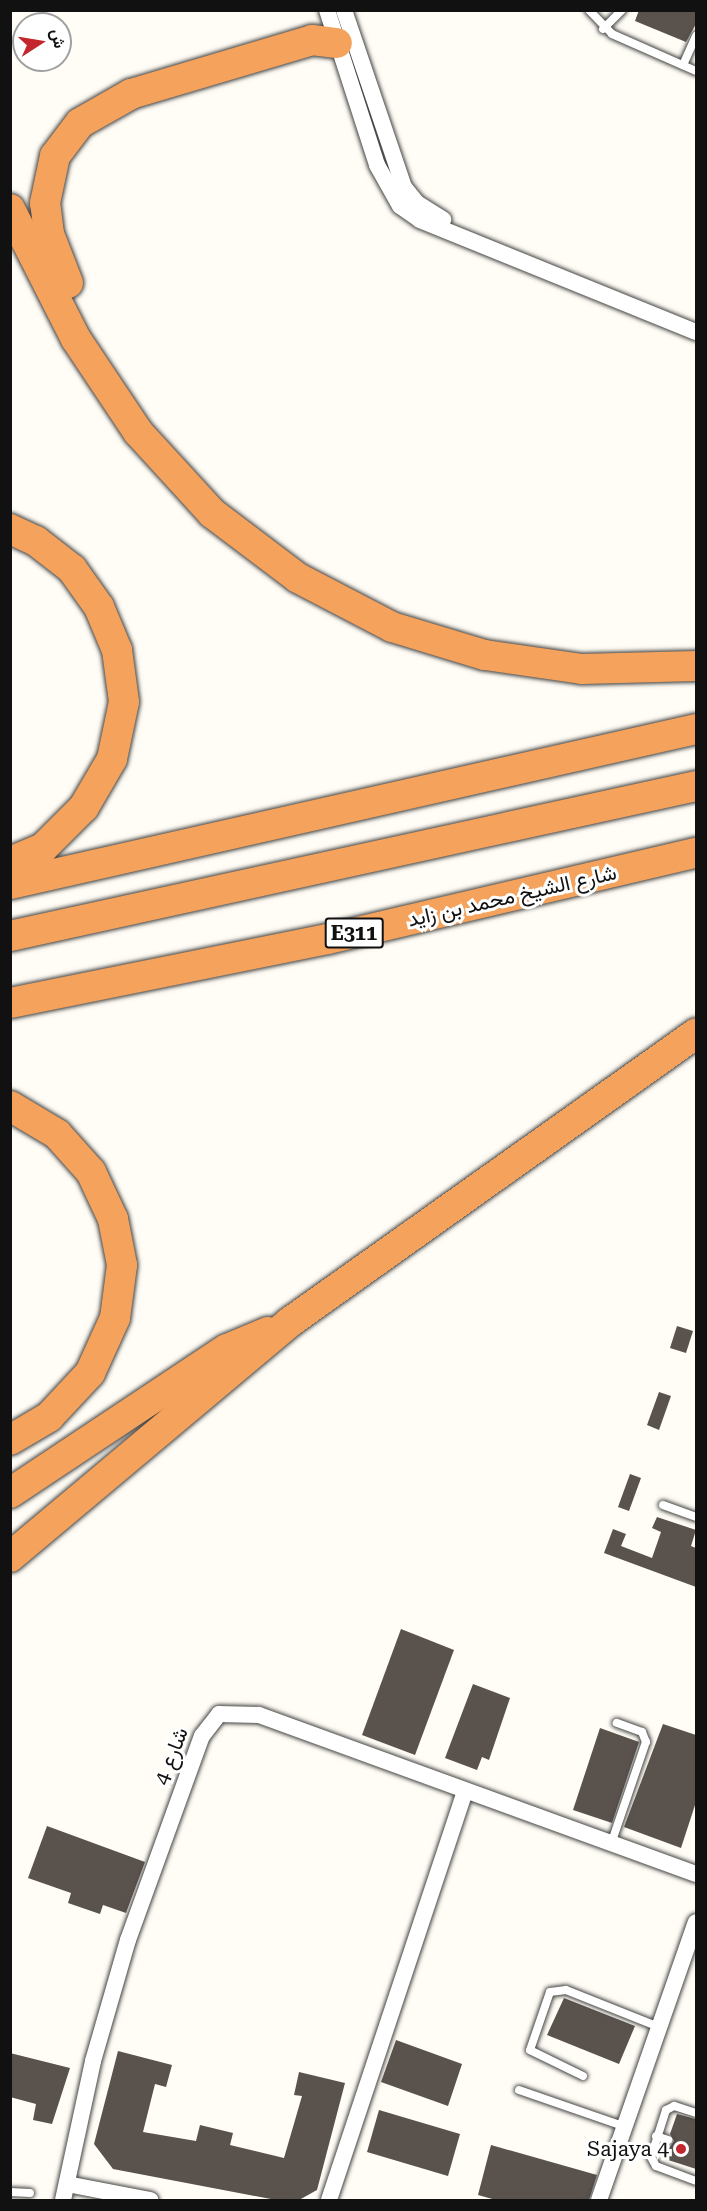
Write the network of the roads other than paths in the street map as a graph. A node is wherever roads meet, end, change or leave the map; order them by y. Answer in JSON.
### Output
{"nodes":[{"id":1,"x":327,"y":10,"type":"edge"},
{"id":2,"x":344,"y":10,"type":"edge"},
{"id":3,"x":589,"y":10,"type":"edge"},
{"id":4,"x":622,"y":10,"type":"edge"},
{"id":5,"x":603,"y":29,"type":"junction"},
{"id":6,"x":696,"y":36,"type":"edge"},
{"id":7,"x":337,"y":43,"type":"junction"},
{"id":8,"x":683,"y":65,"type":"junction"},
{"id":9,"x":696,"y":71,"type":"edge"},
{"id":10,"x":10,"y":209,"type":"edge"},
{"id":11,"x":460,"y":232,"type":"junction"},
{"id":12,"x":696,"y":332,"type":"edge"},
{"id":13,"x":138,"y":432,"type":"junction"},
{"id":14,"x":10,"y":529,"type":"edge"},
{"id":15,"x":696,"y":666,"type":"edge"},
{"id":16,"x":696,"y":729,"type":"edge"},
{"id":17,"x":696,"y":786,"type":"edge"},
{"id":18,"x":696,"y":853,"type":"edge"},
{"id":19,"x":10,"y":862,"type":"edge"},
{"id":20,"x":10,"y":884,"type":"edge"},
{"id":21,"x":10,"y":936,"type":"edge"},
{"id":22,"x":10,"y":1004,"type":"edge"},
{"id":23,"x":696,"y":1033,"type":"edge"},
{"id":24,"x":10,"y":1106,"type":"edge"},
{"id":25,"x":290,"y":1322,"type":"junction"},
{"id":26,"x":10,"y":1440,"type":"edge"},
{"id":27,"x":10,"y":1493,"type":"edge"},
{"id":28,"x":663,"y":1505,"type":"dead end"},
{"id":29,"x":696,"y":1517,"type":"edge"},
{"id":30,"x":10,"y":1557,"type":"edge"},
{"id":31,"x":617,"y":1723,"type":"dead end"},
{"id":32,"x":465,"y":1791,"type":"junction"},
{"id":33,"x":611,"y":1844,"type":"junction"},
{"id":34,"x":696,"y":1874,"type":"edge"},
{"id":35,"x":696,"y":1922,"type":"edge"},
{"id":36,"x":659,"y":2026,"type":"junction"},
{"id":37,"x":583,"y":2076,"type":"dead end"},
{"id":38,"x":519,"y":2090,"type":"dead end"},
{"id":39,"x":696,"y":2113,"type":"edge"},
{"id":40,"x":623,"y":2126,"type":"junction"},
{"id":41,"x":657,"y":2136,"type":"junction"},
{"id":42,"x":668,"y":2140,"type":"dead end"},
{"id":43,"x":696,"y":2181,"type":"edge"},
{"id":44,"x":10,"y":2192,"type":"edge"},
{"id":45,"x":65,"y":2192,"type":"edge"},
{"id":46,"x":30,"y":2193,"type":"dead end"},
{"id":47,"x":150,"y":2200,"type":"edge"},
{"id":48,"x":328,"y":2200,"type":"edge"},
{"id":49,"x":599,"y":2200,"type":"edge"}],
"edges":[{"from":1,"to":7,"type":"street"},
{"from":2,"to":11,"type":"street"},
{"from":3,"to":5,"type":"lane"},
{"from":4,"to":5,"type":"lane"},
{"from":5,"to":8,"type":"lane"},
{"from":6,"to":8,"type":"lane"},
{"from":7,"to":11,"type":"street"},
{"from":7,"to":13,"type":"highway"},
{"from":8,"to":9,"type":"lane"},
{"from":10,"to":13,"type":"highway"},
{"from":11,"to":12,"type":"street"},
{"from":13,"to":15,"type":"highway"},
{"from":14,"to":19,"type":"highway"},
{"from":16,"to":20,"type":"highway"},
{"from":17,"to":21,"type":"highway"},
{"from":18,"to":22,"type":"highway","name":"شارع الشيخ محمد بن زايد","number":"E311"},
{"from":23,"to":25,"type":"highway"},
{"from":24,"to":26,"type":"highway"},
{"from":25,"to":27,"type":"highway"},
{"from":25,"to":30,"type":"highway"},
{"from":28,"to":29,"type":"lane"},
{"from":31,"to":33,"type":"lane"},
{"from":32,"to":33,"type":"street","name":"شارع 4"},
{"from":32,"to":45,"type":"street","name":"شارع 4"},
{"from":32,"to":48,"type":"street"},
{"from":33,"to":34,"type":"street","name":"شارع 4"},
{"from":35,"to":36,"type":"street"},
{"from":36,"to":37,"type":"lane"},
{"from":36,"to":40,"type":"street"},
{"from":38,"to":40,"type":"lane"},
{"from":39,"to":41,"type":"lane"},
{"from":40,"to":49,"type":"street"},
{"from":41,"to":42,"type":"lane"},
{"from":41,"to":43,"type":"lane"},
{"from":44,"to":46,"type":"lane"},
{"from":45,"to":47,"type":"street"}]}
